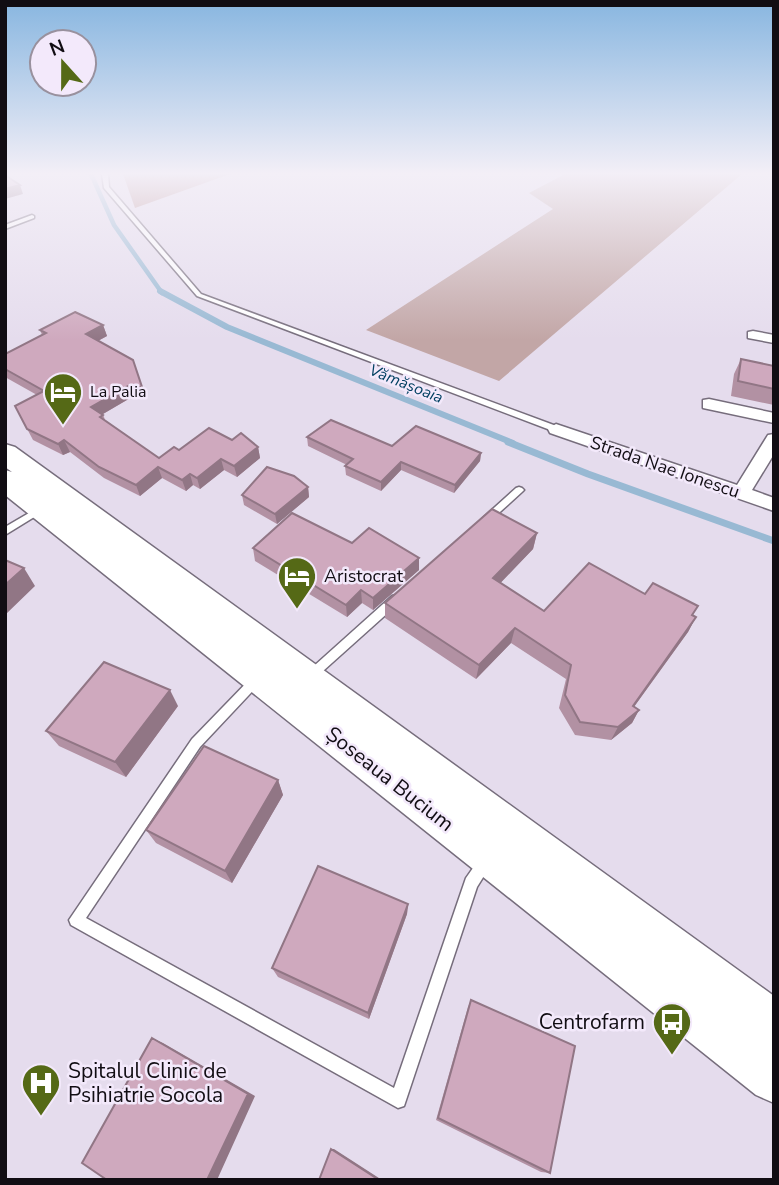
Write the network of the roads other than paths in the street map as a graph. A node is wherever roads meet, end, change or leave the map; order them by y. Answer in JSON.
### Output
{"nodes":[{"id":1,"x":142,"y":229,"type":"edge"},
{"id":2,"x":753,"y":335,"type":"dead end"},
{"id":3,"x":774,"y":339,"type":"edge"},
{"id":4,"x":709,"y":404,"type":"dead end"},
{"id":5,"x":774,"y":418,"type":"edge"},
{"id":6,"x":556,"y":429,"type":"joint"},
{"id":7,"x":774,"y":439,"type":"edge"},
{"id":8,"x":5,"y":453,"type":"edge"},
{"id":9,"x":5,"y":480,"type":"edge"},
{"id":10,"x":519,"y":490,"type":"dead end"},
{"id":11,"x":741,"y":493,"type":"junction"},
{"id":12,"x":52,"y":502,"type":"junction"},
{"id":13,"x":774,"y":505,"type":"edge"},
{"id":14,"x":478,"y":526,"type":"edge"},
{"id":15,"x":5,"y":532,"type":"edge"},
{"id":16,"x":408,"y":589,"type":"edge"},
{"id":17,"x":288,"y":682,"type":"junction"},
{"id":18,"x":499,"y":843,"type":"junction"},
{"id":19,"x":774,"y":1027,"type":"edge"},
{"id":20,"x":774,"y":1077,"type":"edge"}],
"edges":[{"from":1,"to":6,"type":"lane"},
{"from":2,"to":3,"type":"street"},
{"from":4,"to":5,"type":"street"},
{"from":6,"to":11,"type":"street","name":"Strada Nae Ionescu"},
{"from":7,"to":11,"type":"street"},
{"from":8,"to":12,"type":"main road","name":"Șoseaua Bucium"},
{"from":9,"to":12,"type":"main road","name":"Șoseaua Bucium"},
{"from":10,"to":14,"type":"lane"},
{"from":11,"to":13,"type":"street","name":"Strada Nae Ionescu"},
{"from":12,"to":15,"type":"lane"},
{"from":12,"to":17,"type":"main road","name":"Șoseaua Bucium"},
{"from":16,"to":17,"type":"lane"},
{"from":17,"to":18,"type":"main road","name":"Șoseaua Bucium"},
{"from":17,"to":18,"type":"lane"},
{"from":18,"to":19,"type":"main road","name":"Șoseaua Bucium"},
{"from":18,"to":20,"type":"main road","name":"Șoseaua Bucium"}]}
